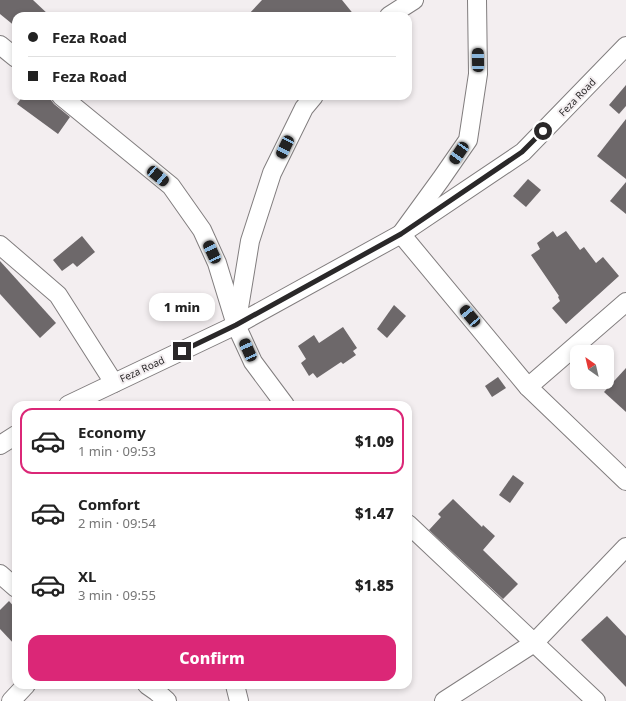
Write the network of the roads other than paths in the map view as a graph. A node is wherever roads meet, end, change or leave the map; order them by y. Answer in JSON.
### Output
{"nodes":[{"id":1,"x":414,"y":0,"type":"edge"},
{"id":2,"x":477,"y":0,"type":"edge"},
{"id":3,"x":395,"y":12,"type":"edge"},
{"id":4,"x":0,"y":45,"type":"edge"},
{"id":5,"x":626,"y":46,"type":"edge"},
{"id":6,"x":12,"y":55,"type":"edge"},
{"id":7,"x":66,"y":100,"type":"edge"},
{"id":8,"x":311,"y":100,"type":"edge"},
{"id":9,"x":401,"y":234,"type":"junction"},
{"id":10,"x":0,"y":245,"type":"edge"},
{"id":11,"x":626,"y":302,"type":"edge"},
{"id":12,"x":236,"y":325,"type":"junction"},
{"id":13,"x":114,"y":383,"type":"junction"},
{"id":14,"x":528,"y":387,"type":"junction"},
{"id":15,"x":76,"y":401,"type":"edge"},
{"id":16,"x":282,"y":401,"type":"edge"},
{"id":17,"x":12,"y":438,"type":"edge"},
{"id":18,"x":0,"y":445,"type":"edge"},
{"id":19,"x":626,"y":481,"type":"edge"},
{"id":20,"x":412,"y":528,"type":"edge"},
{"id":21,"x":626,"y":547,"type":"edge"},
{"id":22,"x":0,"y":574,"type":"edge"},
{"id":23,"x":12,"y":584,"type":"edge"},
{"id":24,"x":534,"y":643,"type":"junction"},
{"id":25,"x":22,"y":689,"type":"edge"},
{"id":26,"x":152,"y":689,"type":"edge"},
{"id":27,"x":237,"y":689,"type":"edge"},
{"id":28,"x":11,"y":701,"type":"edge"},
{"id":29,"x":167,"y":701,"type":"edge"},
{"id":30,"x":239,"y":701,"type":"edge"},
{"id":31,"x":444,"y":701,"type":"edge"},
{"id":32,"x":596,"y":701,"type":"edge"}],
"edges":[{"from":1,"to":3,"type":"street"},
{"from":2,"to":9,"type":"street"},
{"from":4,"to":6,"type":"street"},
{"from":5,"to":9,"type":"street","name":"Feza Road"},
{"from":7,"to":12,"type":"street"},
{"from":8,"to":12,"type":"street"},
{"from":9,"to":12,"type":"street","name":"Feza Road"},
{"from":9,"to":14,"type":"street"},
{"from":10,"to":13,"type":"street"},
{"from":11,"to":14,"type":"street"},
{"from":12,"to":13,"type":"street","name":"Feza Road"},
{"from":12,"to":16,"type":"street"},
{"from":13,"to":15,"type":"street","name":"Feza Road"},
{"from":14,"to":19,"type":"street"},
{"from":17,"to":18,"type":"street"},
{"from":20,"to":24,"type":"street"},
{"from":21,"to":24,"type":"street"},
{"from":22,"to":23,"type":"street"},
{"from":24,"to":31,"type":"street"},
{"from":24,"to":32,"type":"street"},
{"from":25,"to":28,"type":"street"},
{"from":26,"to":29,"type":"street"},
{"from":27,"to":30,"type":"street"}]}
